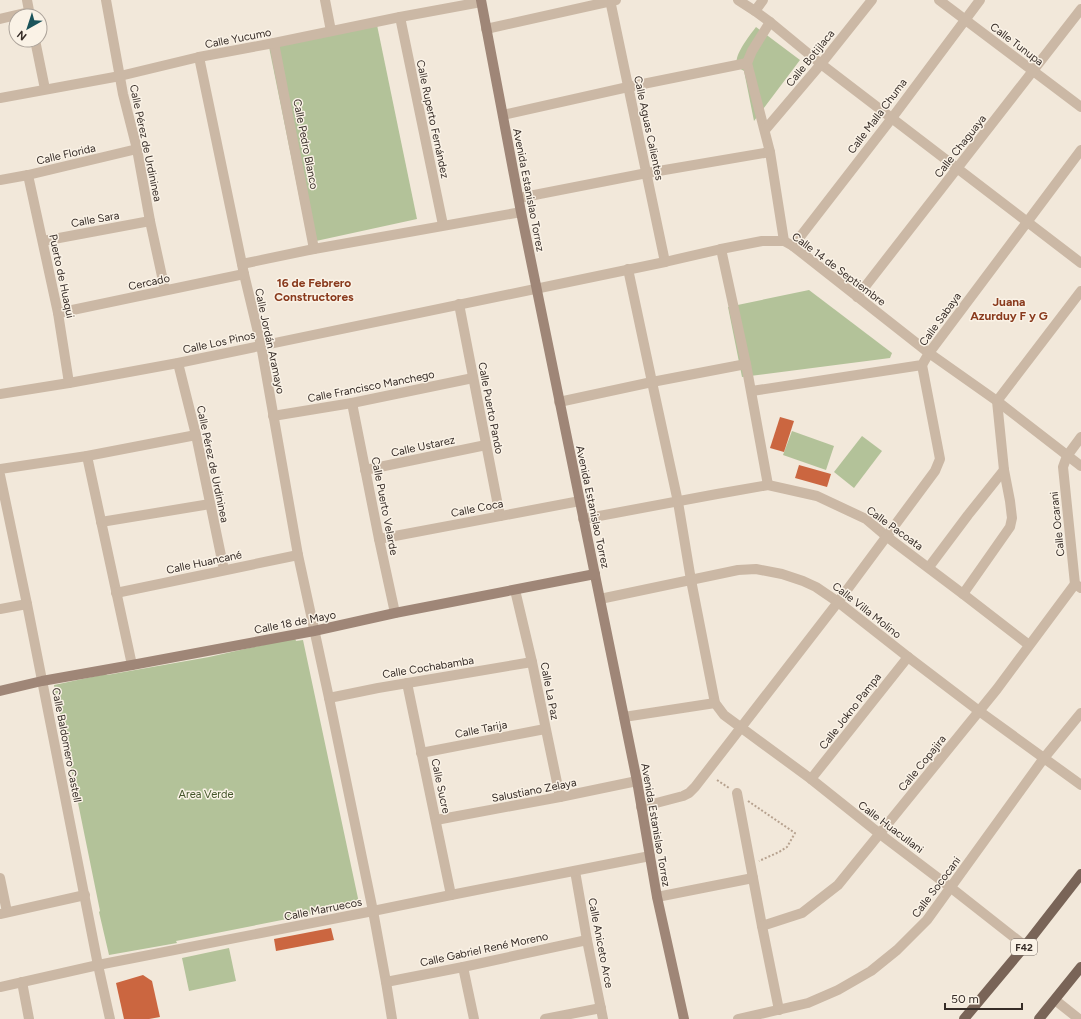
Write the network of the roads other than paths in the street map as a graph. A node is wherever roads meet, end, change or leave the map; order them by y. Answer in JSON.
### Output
{"nodes":[{"id":1,"x":106,"y":0,"type":"edge"},
{"id":2,"x":325,"y":0,"type":"edge"},
{"id":3,"x":612,"y":0,"type":"edge"},
{"id":4,"x":738,"y":0,"type":"edge"},
{"id":5,"x":763,"y":0,"type":"edge"},
{"id":6,"x":872,"y":0,"type":"edge"},
{"id":7,"x":939,"y":0,"type":"edge"},
{"id":8,"x":980,"y":0,"type":"edge"},
{"id":9,"x":481,"y":1,"type":"edge"},
{"id":10,"x":1081,"y":9,"type":"edge"},
{"id":11,"x":755,"y":11,"type":"junction"},
{"id":12,"x":400,"y":17,"type":"junction"},
{"id":13,"x":965,"y":20,"type":"junction"},
{"id":14,"x":770,"y":22,"type":"junction"},
{"id":15,"x":486,"y":29,"type":"junction"},
{"id":16,"x":332,"y":32,"type":"junction"},
{"id":17,"x":274,"y":43,"type":"junction"},
{"id":18,"x":37,"y":48,"type":"edge"},
{"id":19,"x":199,"y":57,"type":"junction"},
{"id":20,"x":747,"y":63,"type":"junction"},
{"id":21,"x":821,"y":64,"type":"junction"},
{"id":22,"x":1032,"y":71,"type":"junction"},
{"id":23,"x":120,"y":76,"type":"junction"},
{"id":24,"x":628,"y":87,"type":"junction"},
{"id":25,"x":45,"y":89,"type":"junction"},
{"id":26,"x":0,"y":98,"type":"edge"},
{"id":27,"x":1081,"y":107,"type":"edge"},
{"id":28,"x":503,"y":115,"type":"junction"},
{"id":29,"x":892,"y":118,"type":"junction"},
{"id":30,"x":765,"y":130,"type":"junction"},
{"id":31,"x":137,"y":150,"type":"junction"},
{"id":32,"x":1081,"y":150,"type":"edge"},
{"id":33,"x":770,"y":152,"type":"junction"},
{"id":34,"x":957,"y":168,"type":"junction"},
{"id":35,"x":647,"y":173,"type":"junction"},
{"id":36,"x":28,"y":175,"type":"junction"},
{"id":37,"x":0,"y":180,"type":"edge"},
{"id":38,"x":519,"y":198,"type":"junction"},
{"id":39,"x":521,"y":212,"type":"junction"},
{"id":40,"x":150,"y":222,"type":"junction"},
{"id":41,"x":1027,"y":222,"type":"junction"},
{"id":42,"x":443,"y":226,"type":"junction"},
{"id":43,"x":43,"y":241,"type":"junction"},
{"id":44,"x":784,"y":241,"type":"junction"},
{"id":45,"x":793,"y":246,"type":"junction"},
{"id":46,"x":721,"y":249,"type":"junction"},
{"id":47,"x":314,"y":250,"type":"junction"},
{"id":48,"x":665,"y":262,"type":"junction"},
{"id":49,"x":1081,"y":263,"type":"edge"},
{"id":50,"x":243,"y":269,"type":"junction"},
{"id":51,"x":628,"y":269,"type":"junction"},
{"id":52,"x":537,"y":288,"type":"junction"},
{"id":53,"x":165,"y":290,"type":"junction"},
{"id":54,"x":1081,"y":291,"type":"edge"},
{"id":55,"x":857,"y":297,"type":"junction"},
{"id":56,"x":459,"y":304,"type":"junction"},
{"id":57,"x":58,"y":313,"type":"junction"},
{"id":58,"x":261,"y":345,"type":"junction"},
{"id":59,"x":929,"y":354,"type":"junction"},
{"id":60,"x":178,"y":363,"type":"junction"},
{"id":61,"x":746,"y":364,"type":"junction"},
{"id":62,"x":922,"y":365,"type":"junction"},
{"id":63,"x":473,"y":378,"type":"junction"},
{"id":64,"x":652,"y":382,"type":"junction"},
{"id":65,"x":69,"y":383,"type":"junction"},
{"id":66,"x":752,"y":391,"type":"junction"},
{"id":67,"x":0,"y":394,"type":"edge"},
{"id":68,"x":997,"y":401,"type":"junction"},
{"id":69,"x":559,"y":402,"type":"junction"},
{"id":70,"x":352,"y":403,"type":"junction"},
{"id":71,"x":273,"y":416,"type":"junction"},
{"id":72,"x":196,"y":435,"type":"junction"},
{"id":73,"x":1081,"y":438,"type":"edge"},
{"id":74,"x":486,"y":445,"type":"junction"},
{"id":75,"x":87,"y":456,"type":"junction"},
{"id":76,"x":1067,"y":456,"type":"junction"},
{"id":77,"x":1081,"y":466,"type":"edge"},
{"id":78,"x":0,"y":469,"type":"edge"},
{"id":79,"x":365,"y":470,"type":"junction"},
{"id":80,"x":1004,"y":470,"type":"junction"},
{"id":81,"x":0,"y":475,"type":"edge"},
{"id":82,"x":768,"y":486,"type":"junction"},
{"id":83,"x":580,"y":501,"type":"junction"},
{"id":84,"x":678,"y":502,"type":"junction"},
{"id":85,"x":210,"y":504,"type":"junction"},
{"id":86,"x":500,"y":516,"type":"junction"},
{"id":87,"x":583,"y":519,"type":"junction"},
{"id":88,"x":101,"y":522,"type":"junction"},
{"id":89,"x":886,"y":536,"type":"junction"},
{"id":90,"x":379,"y":539,"type":"junction"},
{"id":91,"x":298,"y":555,"type":"junction"},
{"id":92,"x":928,"y":567,"type":"junction"},
{"id":93,"x":224,"y":570,"type":"junction"},
{"id":94,"x":595,"y":574,"type":"junction"},
{"id":95,"x":691,"y":580,"type":"junction"},
{"id":96,"x":1078,"y":586,"type":"edge"},
{"id":97,"x":515,"y":590,"type":"junction"},
{"id":98,"x":116,"y":593,"type":"junction"},
{"id":99,"x":964,"y":594,"type":"junction"},
{"id":100,"x":600,"y":599,"type":"junction"},
{"id":101,"x":838,"y":602,"type":"junction"},
{"id":102,"x":28,"y":604,"type":"junction"},
{"id":103,"x":0,"y":609,"type":"edge"},
{"id":104,"x":395,"y":613,"type":"junction"},
{"id":105,"x":314,"y":631,"type":"junction"},
{"id":106,"x":1029,"y":645,"type":"junction"},
{"id":107,"x":908,"y":657,"type":"junction"},
{"id":108,"x":532,"y":662,"type":"junction"},
{"id":109,"x":132,"y":665,"type":"junction"},
{"id":110,"x":42,"y":680,"type":"junction"},
{"id":111,"x":407,"y":683,"type":"junction"},
{"id":112,"x":0,"y":691,"type":"edge"},
{"id":113,"x":329,"y":698,"type":"junction"},
{"id":114,"x":715,"y":703,"type":"junction"},
{"id":115,"x":979,"y":711,"type":"junction"},
{"id":116,"x":1081,"y":713,"type":"edge"},
{"id":117,"x":624,"y":717,"type":"junction"},
{"id":118,"x":741,"y":728,"type":"junction"},
{"id":119,"x":545,"y":729,"type":"junction"},
{"id":120,"x":422,"y":753,"type":"junction"},
{"id":121,"x":1044,"y":758,"type":"junction"},
{"id":122,"x":811,"y":779,"type":"junction"},
{"id":123,"x":636,"y":781,"type":"junction"},
{"id":124,"x":1081,"y":785,"type":"edge"},
{"id":125,"x":738,"y":793,"type":"road end"},
{"id":126,"x":560,"y":797,"type":"junction"},
{"id":127,"x":641,"y":807,"type":"junction"},
{"id":128,"x":436,"y":820,"type":"junction"},
{"id":129,"x":880,"y":834,"type":"junction"},
{"id":130,"x":650,"y":856,"type":"junction"},
{"id":131,"x":575,"y":871,"type":"junction"},
{"id":132,"x":1081,"y":874,"type":"edge"},
{"id":133,"x":0,"y":878,"type":"edge"},
{"id":134,"x":753,"y":878,"type":"junction"},
{"id":135,"x":950,"y":887,"type":"junction"},
{"id":136,"x":451,"y":894,"type":"junction"},
{"id":137,"x":85,"y":895,"type":"junction"},
{"id":138,"x":657,"y":897,"type":"junction"},
{"id":139,"x":372,"y":911,"type":"junction"},
{"id":140,"x":3,"y":913,"type":"edge"},
{"id":141,"x":762,"y":926,"type":"junction"},
{"id":142,"x":587,"y":940,"type":"junction"},
{"id":143,"x":1025,"y":946,"type":"junction"},
{"id":144,"x":98,"y":965,"type":"junction"},
{"id":145,"x":463,"y":967,"type":"junction"},
{"id":146,"x":1081,"y":967,"type":"edge"},
{"id":147,"x":22,"y":982,"type":"junction"},
{"id":148,"x":386,"y":982,"type":"junction"},
{"id":149,"x":0,"y":987,"type":"edge"},
{"id":150,"x":1055,"y":1000,"type":"junction"},
{"id":151,"x":601,"y":1008,"type":"junction"},
{"id":152,"x":779,"y":1010,"type":"junction"},
{"id":153,"x":757,"y":1017,"type":"edge"},
{"id":154,"x":29,"y":1019,"type":"edge"},
{"id":155,"x":110,"y":1019,"type":"edge"},
{"id":156,"x":392,"y":1019,"type":"edge"},
{"id":157,"x":474,"y":1019,"type":"edge"},
{"id":158,"x":545,"y":1019,"type":"edge"},
{"id":159,"x":603,"y":1019,"type":"edge"},
{"id":160,"x":684,"y":1019,"type":"edge"},
{"id":161,"x":738,"y":1019,"type":"edge"},
{"id":162,"x":964,"y":1019,"type":"edge"},
{"id":163,"x":1039,"y":1019,"type":"edge"},
{"id":164,"x":1079,"y":1019,"type":"edge"}],
"edges":[{"from":1,"to":23,"type":"street","name":"Calle Pérez de Urdininea"},
{"from":2,"to":16,"type":"street"},
{"from":3,"to":15,"type":"street"},
{"from":3,"to":24,"type":"street","name":"Calle Aguas Calientes"},
{"from":4,"to":11,"type":"street"},
{"from":5,"to":11,"type":"street"},
{"from":6,"to":21,"type":"street","name":"Calle Botijlaca"},
{"from":7,"to":13,"type":"street","name":"Calle Tunupa"},
{"from":8,"to":13,"type":"street","name":"Calle Malla Chuma"},
{"from":9,"to":12,"type":"street","name":"Calle Yucumo"},
{"from":9,"to":15,"type":"street","name":"Avenida Estanislao Torrez"},
{"from":10,"to":22,"type":"street","name":"Calle Chaguaya"},
{"from":11,"to":14,"type":"street"},
{"from":12,"to":16,"type":"street","name":"Calle Yucumo"},
{"from":12,"to":42,"type":"street","name":"Calle Ruperto Fernández"},
{"from":13,"to":22,"type":"street","name":"Calle Tunupa"},
{"from":13,"to":29,"type":"street","name":"Calle Malla Chuma"},
{"from":14,"to":20,"type":"street"},
{"from":14,"to":21,"type":"street"},
{"from":15,"to":28,"type":"street","name":"Avenida Estanislao Torrez"},
{"from":16,"to":17,"type":"street","name":"Calle Yucumo"},
{"from":17,"to":19,"type":"street","name":"Calle Yucumo"},
{"from":17,"to":47,"type":"street","name":"Calle Pedro Blanco"},
{"from":18,"to":25,"type":"street"},
{"from":19,"to":23,"type":"street","name":"Calle Yucumo"},
{"from":19,"to":50,"type":"street","name":"Calle Jordán Aramayo"},
{"from":20,"to":24,"type":"street"},
{"from":20,"to":30,"type":"street"},
{"from":21,"to":29,"type":"street"},
{"from":21,"to":30,"type":"street","name":"Calle Botijlaca"},
{"from":22,"to":27,"type":"street","name":"Calle Tunupa"},
{"from":22,"to":34,"type":"street","name":"Calle Chaguaya"},
{"from":23,"to":25,"type":"street","name":"Calle Yucumo"},
{"from":23,"to":31,"type":"street","name":"Calle Pérez de Urdininea"},
{"from":24,"to":28,"type":"street"},
{"from":24,"to":35,"type":"street","name":"Calle Aguas Calientes"},
{"from":25,"to":26,"type":"street","name":"Calle Yucumo"},
{"from":28,"to":38,"type":"street","name":"Avenida Estanislao Torrez"},
{"from":29,"to":34,"type":"street"},
{"from":29,"to":45,"type":"street","name":"Calle Malla Chuma"},
{"from":30,"to":33,"type":"street"},
{"from":31,"to":36,"type":"street","name":"Calle Florida"},
{"from":31,"to":40,"type":"street","name":"Calle Pérez de Urdininea"},
{"from":32,"to":41,"type":"street","name":"Calle Sabaya"},
{"from":33,"to":35,"type":"street"},
{"from":33,"to":44,"type":"street"},
{"from":34,"to":41,"type":"street"},
{"from":34,"to":55,"type":"street","name":"Calle Chaguaya"},
{"from":35,"to":38,"type":"street"},
{"from":35,"to":48,"type":"street","name":"Calle Aguas Calientes"},
{"from":36,"to":37,"type":"street","name":"Calle Florida"},
{"from":36,"to":43,"type":"street","name":"Puerto de Huaqui"},
{"from":38,"to":39,"type":"street","name":"Avenida Estanislao Torrez"},
{"from":39,"to":42,"type":"street","name":"Cercado"},
{"from":39,"to":52,"type":"street","name":"Avenida Estanislao Torrez"},
{"from":40,"to":43,"type":"street","name":"Calle Sara"},
{"from":40,"to":53,"type":"street","name":"Calle Pérez de Urdininea"},
{"from":41,"to":49,"type":"street"},
{"from":41,"to":59,"type":"street","name":"Calle Sabaya"},
{"from":42,"to":47,"type":"street","name":"Cercado"},
{"from":43,"to":57,"type":"street","name":"Puerto de Huaqui"},
{"from":44,"to":45,"type":"street","name":"Calle 14 de Septiembre"},
{"from":44,"to":46,"type":"street","name":"Calle 14 de Septiembre"},
{"from":45,"to":55,"type":"street","name":"Calle 14 de Septiembre"},
{"from":46,"to":48,"type":"street","name":"Calle 14 de Septiembre"},
{"from":46,"to":61,"type":"street"},
{"from":47,"to":50,"type":"street","name":"Cercado"},
{"from":48,"to":51,"type":"street","name":"Calle 14 de Septiembre"},
{"from":50,"to":53,"type":"street","name":"Cercado"},
{"from":50,"to":58,"type":"street","name":"Calle Jordán Aramayo"},
{"from":51,"to":52,"type":"street","name":"Calle 14 de Septiembre"},
{"from":51,"to":64,"type":"street"},
{"from":52,"to":56,"type":"street","name":"Calle Los Pinos"},
{"from":52,"to":69,"type":"street","name":"Avenida Estanislao Torrez"},
{"from":53,"to":57,"type":"street","name":"Cercado"},
{"from":54,"to":68,"type":"street"},
{"from":55,"to":59,"type":"street","name":"Calle 14 de Septiembre"},
{"from":56,"to":58,"type":"street","name":"Calle Los Pinos"},
{"from":56,"to":63,"type":"street","name":"Calle Puerto Pando"},
{"from":57,"to":65,"type":"street","name":"Puerto de Huaqui"},
{"from":58,"to":60,"type":"street","name":"Calle Los Pinos"},
{"from":58,"to":71,"type":"street","name":"Calle Jordán Aramayo"},
{"from":59,"to":62,"type":"street","name":"Calle Sabaya"},
{"from":59,"to":68,"type":"street","name":"Calle 14 de Septiembre"},
{"from":60,"to":65,"type":"street","name":"Calle Los Pinos"},
{"from":60,"to":72,"type":"street","name":"Calle Pérez de Urdininea"},
{"from":61,"to":64,"type":"street"},
{"from":61,"to":66,"type":"street"},
{"from":62,"to":66,"type":"street"},
{"from":62,"to":89,"type":"street"},
{"from":63,"to":70,"type":"street","name":"Calle Francisco Manchego"},
{"from":63,"to":74,"type":"street","name":"Calle Puerto Pando"},
{"from":64,"to":69,"type":"street"},
{"from":64,"to":84,"type":"street"},
{"from":65,"to":67,"type":"street","name":"Calle Los Pinos"},
{"from":66,"to":82,"type":"street"},
{"from":68,"to":76,"type":"street","name":"Calle 14 de Septiembre"},
{"from":68,"to":80,"type":"street"},
{"from":69,"to":83,"type":"street","name":"Avenida Estanislao Torrez"},
{"from":70,"to":71,"type":"street","name":"Calle Francisco Manchego"},
{"from":70,"to":79,"type":"street","name":"Calle Puerto Velarde"},
{"from":71,"to":91,"type":"street","name":"Calle Jordán Aramayo"},
{"from":72,"to":75,"type":"street"},
{"from":72,"to":85,"type":"street","name":"Calle Pérez de Urdininea"},
{"from":73,"to":76,"type":"street"},
{"from":74,"to":79,"type":"street","name":"Calle Ustarez"},
{"from":74,"to":86,"type":"street","name":"Calle Puerto Pando"},
{"from":75,"to":78,"type":"street"},
{"from":75,"to":88,"type":"street"},
{"from":76,"to":77,"type":"street","name":"Calle 14 de Septiembre"},
{"from":76,"to":96,"type":"street","name":"Calle Ocarani"},
{"from":79,"to":90,"type":"street","name":"Calle Puerto Velarde"},
{"from":80,"to":92,"type":"street"},
{"from":80,"to":99,"type":"street"},
{"from":81,"to":102,"type":"street","name":"Calle Baldomero Castell"},
{"from":82,"to":84,"type":"street","name":"Calle Pacoata"},
{"from":82,"to":89,"type":"street","name":"Calle Pacoata"},
{"from":83,"to":86,"type":"street","name":"Calle Coca"},
{"from":83,"to":87,"type":"street","name":"Avenida Estanislao Torrez"},
{"from":84,"to":87,"type":"street","name":"Calle Pacoata"},
{"from":84,"to":95,"type":"street"},
{"from":85,"to":88,"type":"street"},
{"from":85,"to":93,"type":"street","name":"Calle Pérez de Urdininea"},
{"from":86,"to":90,"type":"street","name":"Calle Coca"},
{"from":87,"to":94,"type":"street","name":"Avenida Estanislao Torrez"},
{"from":88,"to":98,"type":"street"},
{"from":89,"to":92,"type":"street","name":"Calle Pacoata"},
{"from":89,"to":101,"type":"street"},
{"from":90,"to":104,"type":"street","name":"Calle Puerto Velarde"},
{"from":91,"to":93,"type":"street","name":"Calle Huancané"},
{"from":91,"to":105,"type":"street","name":"Calle Jordán Aramayo"},
{"from":92,"to":99,"type":"street","name":"Calle Pacoata"},
{"from":93,"to":98,"type":"street","name":"Calle Huancané"},
{"from":94,"to":97,"type":"street","name":"Calle 18 de Mayo"},
{"from":94,"to":100,"type":"street","name":"Avenida Estanislao Torrez"},
{"from":95,"to":100,"type":"street","name":"Calle Villa Molino"},
{"from":95,"to":101,"type":"street","name":"Calle Villa Molino"},
{"from":95,"to":114,"type":"street"},
{"from":96,"to":106,"type":"street","name":"Calle Copajira"},
{"from":97,"to":104,"type":"street","name":"Calle 18 de Mayo"},
{"from":97,"to":108,"type":"street","name":"Calle La Paz"},
{"from":98,"to":109,"type":"street"},
{"from":99,"to":106,"type":"street","name":"Calle Pacoata"},
{"from":100,"to":117,"type":"street","name":"Avenida Estanislao Torrez"},
{"from":101,"to":107,"type":"street","name":"Calle Villa Molino"},
{"from":101,"to":118,"type":"street"},
{"from":102,"to":103,"type":"street"},
{"from":102,"to":110,"type":"street","name":"Calle Baldomero Castell"},
{"from":104,"to":105,"type":"street","name":"Calle 18 de Mayo"},
{"from":105,"to":109,"type":"street","name":"Calle 18 de Mayo"},
{"from":105,"to":113,"type":"street","name":"Calle Jordán Aramayo"},
{"from":106,"to":115,"type":"street","name":"Calle Copajira"},
{"from":107,"to":115,"type":"street","name":"Calle Villa Molino"},
{"from":107,"to":122,"type":"street","name":"Calle Jokno Pampa"},
{"from":108,"to":111,"type":"street","name":"Calle Cochabamba"},
{"from":108,"to":119,"type":"street","name":"Calle La Paz"},
{"from":109,"to":110,"type":"street","name":"Calle 18 de Mayo"},
{"from":110,"to":112,"type":"street","name":"Calle 18 de Mayo"},
{"from":110,"to":137,"type":"street","name":"Calle Baldomero Castell"},
{"from":111,"to":113,"type":"street","name":"Calle Cochabamba"},
{"from":111,"to":120,"type":"street","name":"Calle Sucre"},
{"from":113,"to":139,"type":"street","name":"Calle Jordán Aramayo"},
{"from":114,"to":117,"type":"street"},
{"from":114,"to":118,"type":"street","name":"Calle Huacullani"},
{"from":115,"to":121,"type":"street","name":"Calle Villa Molino"},
{"from":115,"to":129,"type":"street","name":"Calle Copajira"},
{"from":116,"to":121,"type":"street","name":"Calle Sococani"},
{"from":117,"to":123,"type":"street","name":"Avenida Estanislao Torrez"},
{"from":118,"to":122,"type":"street","name":"Calle Huacullani"},
{"from":118,"to":127,"type":"street"},
{"from":119,"to":120,"type":"street","name":"Calle Tarija"},
{"from":119,"to":126,"type":"street","name":"Calle La Paz"},
{"from":120,"to":128,"type":"street","name":"Calle Sucre"},
{"from":121,"to":124,"type":"street","name":"Calle Villa Molino"},
{"from":121,"to":135,"type":"street","name":"Calle Sococani"},
{"from":122,"to":129,"type":"street","name":"Calle Huacullani"},
{"from":123,"to":126,"type":"street","name":"Salustiano Zelaya"},
{"from":123,"to":127,"type":"street","name":"Avenida Estanislao Torrez"},
{"from":125,"to":134,"type":"street"},
{"from":126,"to":128,"type":"street","name":"Salustiano Zelaya"},
{"from":127,"to":130,"type":"street","name":"Avenida Estanislao Torrez"},
{"from":128,"to":136,"type":"street","name":"Calle Sucre"},
{"from":129,"to":135,"type":"street","name":"Calle Huacullani"},
{"from":129,"to":141,"type":"street","name":"Calle Copajira"},
{"from":130,"to":131,"type":"street","name":"Calle Marruecos"},
{"from":130,"to":138,"type":"street","name":"Avenida Estanislao Torrez"},
{"from":131,"to":136,"type":"street","name":"Calle Marruecos"},
{"from":131,"to":142,"type":"street","name":"Calle Aniceto Arce"},
{"from":132,"to":143,"type":"main road","number":"F42"},
{"from":133,"to":140,"type":"street"},
{"from":134,"to":138,"type":"street"},
{"from":134,"to":141,"type":"street"},
{"from":135,"to":143,"type":"street","name":"Calle Huacullani"},
{"from":135,"to":152,"type":"street","name":"Calle Sococani"},
{"from":136,"to":139,"type":"street","name":"Calle Marruecos"},
{"from":137,"to":140,"type":"street"},
{"from":137,"to":144,"type":"street","name":"Calle Baldomero Castell"},
{"from":138,"to":160,"type":"street","name":"Avenida Estanislao Torrez"},
{"from":139,"to":144,"type":"street","name":"Calle Marruecos"},
{"from":139,"to":148,"type":"street","name":"Calle Jordán Aramayo"},
{"from":141,"to":152,"type":"street"},
{"from":142,"to":145,"type":"street","name":"Calle Gabriel René Moreno"},
{"from":142,"to":151,"type":"street","name":"Calle Aniceto Arce"},
{"from":143,"to":162,"type":"main road","number":"F42"},
{"from":144,"to":147,"type":"street","name":"Calle Marruecos"},
{"from":144,"to":155,"type":"street","name":"Calle Baldomero Castell"},
{"from":145,"to":148,"type":"street","name":"Calle Gabriel René Moreno"},
{"from":145,"to":157,"type":"street"},
{"from":146,"to":150,"type":"main road"},
{"from":147,"to":149,"type":"street","name":"Calle Marruecos"},
{"from":147,"to":154,"type":"street"},
{"from":148,"to":156,"type":"street","name":"Calle Jordán Aramayo"},
{"from":150,"to":163,"type":"main road"},
{"from":150,"to":164,"type":"street"},
{"from":151,"to":158,"type":"street"},
{"from":151,"to":159,"type":"street","name":"Calle Aniceto Arce"},
{"from":152,"to":153,"type":"street","name":"Calle Sococani"},
{"from":153,"to":161,"type":"street","name":"Calle Sococani"}]}
